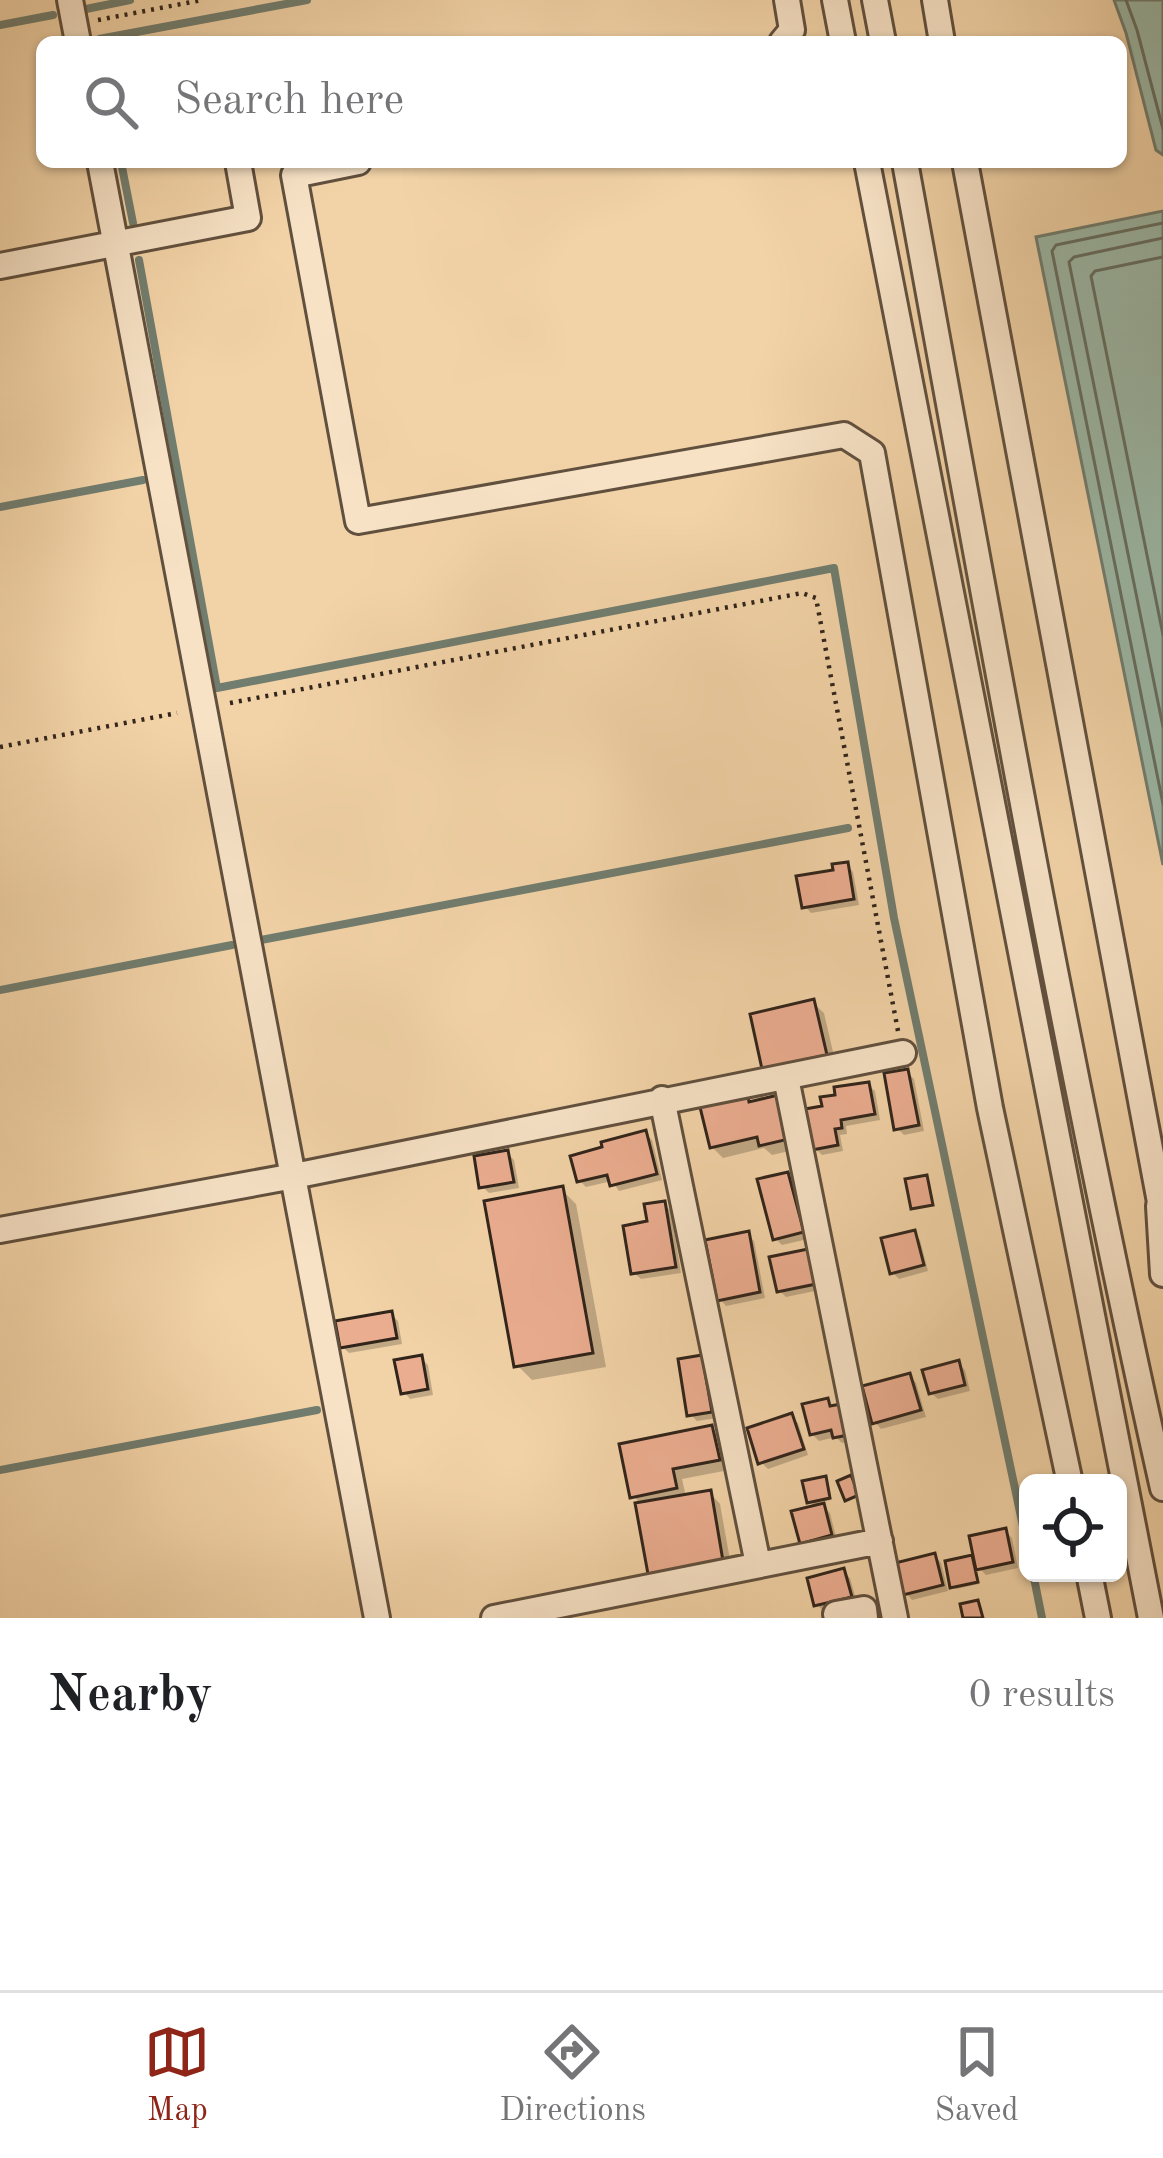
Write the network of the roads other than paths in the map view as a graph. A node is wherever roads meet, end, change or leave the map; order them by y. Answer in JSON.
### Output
{"nodes":[{"id":1,"x":787,"y":0,"type":"edge"},
{"id":2,"x":835,"y":0,"type":"edge"},
{"id":3,"x":875,"y":0,"type":"edge"},
{"id":4,"x":934,"y":0,"type":"edge"},
{"id":5,"x":787,"y":36,"type":"edge"},
{"id":6,"x":842,"y":36,"type":"edge"},
{"id":7,"x":882,"y":36,"type":"edge"},
{"id":8,"x":941,"y":36,"type":"edge"},
{"id":9,"x":101,"y":168,"type":"edge"},
{"id":10,"x":239,"y":168,"type":"edge"},
{"id":11,"x":328,"y":168,"type":"edge"},
{"id":12,"x":868,"y":168,"type":"edge"},
{"id":13,"x":906,"y":168,"type":"edge"},
{"id":14,"x":966,"y":168,"type":"edge"},
{"id":15,"x":116,"y":243,"type":"junction"},
{"id":16,"x":0,"y":266,"type":"edge"},
{"id":17,"x":903,"y":1053,"type":"road end"},
{"id":18,"x":786,"y":1078,"type":"junction"},
{"id":19,"x":662,"y":1099,"type":"junction"},
{"id":20,"x":294,"y":1176,"type":"junction"},
{"id":21,"x":1161,"y":1212,"type":"edge"},
{"id":22,"x":0,"y":1230,"type":"edge"},
{"id":23,"x":1163,"y":1274,"type":"edge"},
{"id":24,"x":1068,"y":1474,"type":"edge"},
{"id":25,"x":1163,"y":1488,"type":"edge"},
{"id":26,"x":880,"y":1541,"type":"junction"},
{"id":27,"x":758,"y":1564,"type":"junction"},
{"id":28,"x":1091,"y":1582,"type":"edge"},
{"id":29,"x":836,"y":1613,"type":"dead end"},
{"id":30,"x":894,"y":1614,"type":"edge"},
{"id":31,"x":376,"y":1618,"type":"edge"},
{"id":32,"x":494,"y":1618,"type":"edge"},
{"id":33,"x":865,"y":1618,"type":"edge"},
{"id":34,"x":1098,"y":1618,"type":"edge"},
{"id":35,"x":1151,"y":1618,"type":"edge"}],
"edges":[{"from":1,"to":5,"type":"street"},
{"from":2,"to":6,"type":"street"},
{"from":3,"to":7,"type":"street"},
{"from":4,"to":8,"type":"street"},
{"from":9,"to":15,"type":"street"},
{"from":10,"to":15,"type":"street"},
{"from":11,"to":24,"type":"street"},
{"from":12,"to":35,"type":"street"},
{"from":13,"to":25,"type":"street"},
{"from":14,"to":21,"type":"street"},
{"from":15,"to":16,"type":"street"},
{"from":15,"to":20,"type":"street"},
{"from":17,"to":18,"type":"street"},
{"from":18,"to":19,"type":"street"},
{"from":18,"to":26,"type":"street"},
{"from":19,"to":20,"type":"street"},
{"from":19,"to":27,"type":"street"},
{"from":20,"to":22,"type":"street"},
{"from":20,"to":31,"type":"street"},
{"from":21,"to":23,"type":"street"},
{"from":26,"to":27,"type":"street"},
{"from":26,"to":30,"type":"street"},
{"from":27,"to":32,"type":"street"},
{"from":28,"to":34,"type":"street"},
{"from":29,"to":33,"type":"street"},
{"from":30,"to":33,"type":"street"}]}
